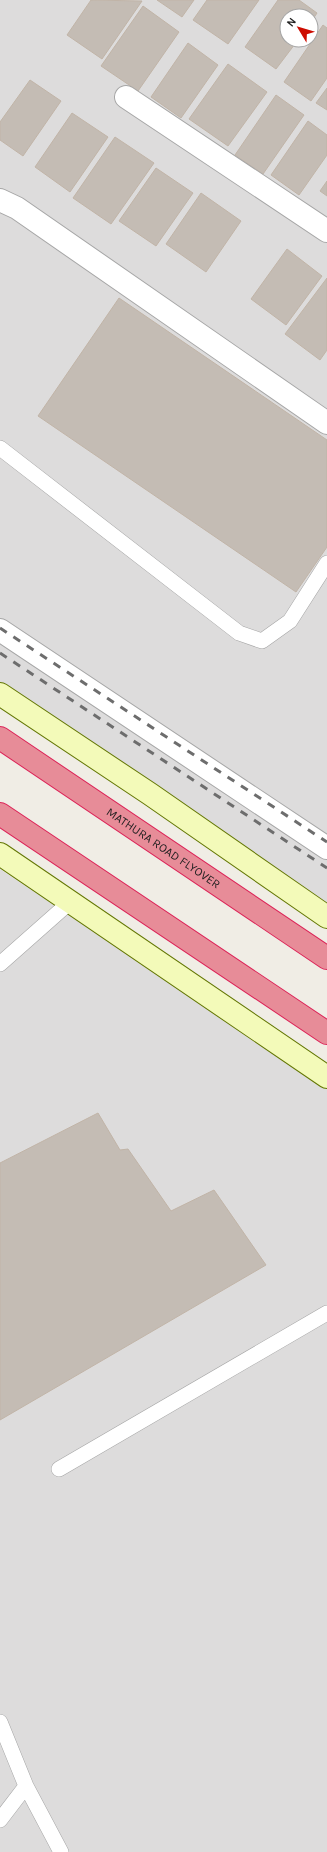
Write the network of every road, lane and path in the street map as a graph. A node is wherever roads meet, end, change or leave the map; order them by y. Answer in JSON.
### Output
{"nodes":[{"id":1,"x":126,"y":97,"type":"dead end"},
{"id":2,"x":0,"y":200,"type":"edge"},
{"id":3,"x":327,"y":231,"type":"edge"},
{"id":4,"x":327,"y":423,"type":"edge"},
{"id":5,"x":0,"y":448,"type":"edge"},
{"id":6,"x":327,"y":564,"type":"edge"},
{"id":7,"x":0,"y":630,"type":"edge"},
{"id":8,"x":0,"y":694,"type":"edge"},
{"id":9,"x":0,"y":738,"type":"edge"},
{"id":10,"x":0,"y":814,"type":"edge"},
{"id":11,"x":327,"y":848,"type":"edge"},
{"id":12,"x":0,"y":854,"type":"edge"},
{"id":13,"x":70,"y":902,"type":"junction"},
{"id":14,"x":327,"y":917,"type":"edge"},
{"id":15,"x":327,"y":958,"type":"edge"},
{"id":16,"x":0,"y":964,"type":"edge"},
{"id":17,"x":327,"y":1033,"type":"edge"},
{"id":18,"x":327,"y":1077,"type":"edge"},
{"id":19,"x":327,"y":1313,"type":"edge"},
{"id":20,"x":59,"y":1469,"type":"dead end"},
{"id":21,"x":0,"y":1722,"type":"edge"},
{"id":22,"x":26,"y":1786,"type":"junction"},
{"id":23,"x":0,"y":1820,"type":"edge"},
{"id":24,"x":61,"y":1852,"type":"edge"}],
"edges":[{"from":1,"to":3,"type":"street"},
{"from":2,"to":4,"type":"street"},
{"from":5,"to":6,"type":"lane"},
{"from":7,"to":11,"type":"street"},
{"from":8,"to":14,"type":"main road"},
{"from":9,"to":15,"type":"highway","name":"MATHURA ROAD FLYOVER"},
{"from":10,"to":17,"type":"highway"},
{"from":12,"to":13,"type":"main road"},
{"from":13,"to":16,"type":"lane"},
{"from":13,"to":18,"type":"main road"},
{"from":19,"to":20,"type":"lane"},
{"from":21,"to":22,"type":"lane"},
{"from":22,"to":23,"type":"lane"},
{"from":22,"to":24,"type":"lane"}]}
